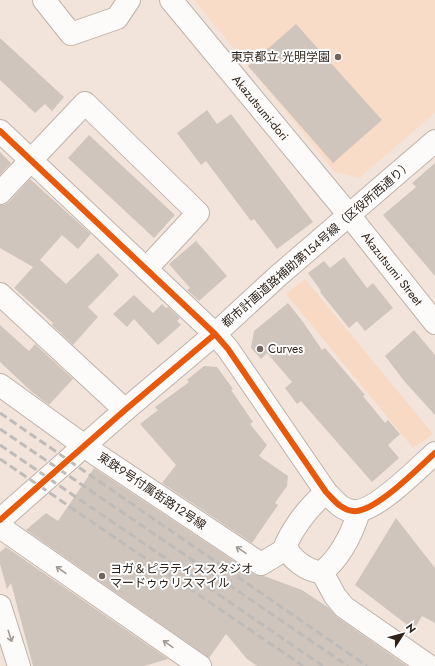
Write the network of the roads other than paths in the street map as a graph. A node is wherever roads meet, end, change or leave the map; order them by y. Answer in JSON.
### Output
{"nodes":[{"id":1,"x":44,"y":0,"type":"edge"},
{"id":2,"x":129,"y":0,"type":"edge"},
{"id":3,"x":171,"y":0,"type":"edge"},
{"id":4,"x":0,"y":131,"type":"edge"},
{"id":5,"x":435,"y":141,"type":"edge"},
{"id":6,"x":31,"y":160,"type":"junction"},
{"id":7,"x":0,"y":193,"type":"edge"},
{"id":8,"x":349,"y":215,"type":"junction"},
{"id":9,"x":146,"y":269,"type":"junction"},
{"id":10,"x":0,"y":294,"type":"edge"},
{"id":11,"x":435,"y":323,"type":"edge"},
{"id":12,"x":215,"y":334,"type":"junction"},
{"id":13,"x":0,"y":385,"type":"edge"},
{"id":14,"x":124,"y":410,"type":"junction"},
{"id":15,"x":86,"y":446,"type":"junction"},
{"id":16,"x":435,"y":453,"type":"edge"},
{"id":17,"x":326,"y":492,"type":"junction"},
{"id":18,"x":359,"y":512,"type":"junction"},
{"id":19,"x":0,"y":520,"type":"edge"},
{"id":20,"x":0,"y":527,"type":"edge"},
{"id":21,"x":286,"y":549,"type":"junction"},
{"id":22,"x":322,"y":572,"type":"junction"},
{"id":23,"x":0,"y":606,"type":"edge"},
{"id":24,"x":19,"y":666,"type":"edge"},
{"id":25,"x":200,"y":666,"type":"edge"},
{"id":26,"x":428,"y":666,"type":"edge"}],
"edges":[{"from":1,"to":2,"type":"street"},
{"from":3,"to":8,"type":"street","name":"Akazutsumi-dori"},
{"from":4,"to":6,"type":"street"},
{"from":5,"to":8,"type":"street","name":"都市計画道路補助第154号線（区役所西通り）"},
{"from":6,"to":7,"type":"street"},
{"from":6,"to":9,"type":"street"},
{"from":6,"to":9,"type":"street"},
{"from":8,"to":11,"type":"street","name":"Akazutsumi Street"},
{"from":8,"to":12,"type":"street","name":"都市計画道路補助第154号線（区役所西通り）"},
{"from":9,"to":12,"type":"street"},
{"from":10,"to":14,"type":"street"},
{"from":12,"to":14,"type":"street","name":"都市計画道路補助第154号線（区役所西通り）"},
{"from":12,"to":17,"type":"street"},
{"from":13,"to":15,"type":"street","name":"東鉄9号付属街路12号線"},
{"from":14,"to":15,"type":"street","name":"都市計画道路補助第154号線（区役所西通り）"},
{"from":15,"to":19,"type":"street","name":"都市計画道路補助第154号線（区役所西通り）"},
{"from":21,"to":15,"type":"street","name":"東鉄9号付属街路12号線","one_way":true},
{"from":16,"to":18,"type":"street"},
{"from":17,"to":18,"type":"street"},
{"from":17,"to":21,"type":"street"},
{"from":18,"to":22,"type":"street"},
{"from":25,"to":20,"type":"street","one_way":true},
{"from":21,"to":22,"type":"street"},
{"from":22,"to":26,"type":"street"},
{"from":23,"to":24,"type":"street","one_way":true}]}
